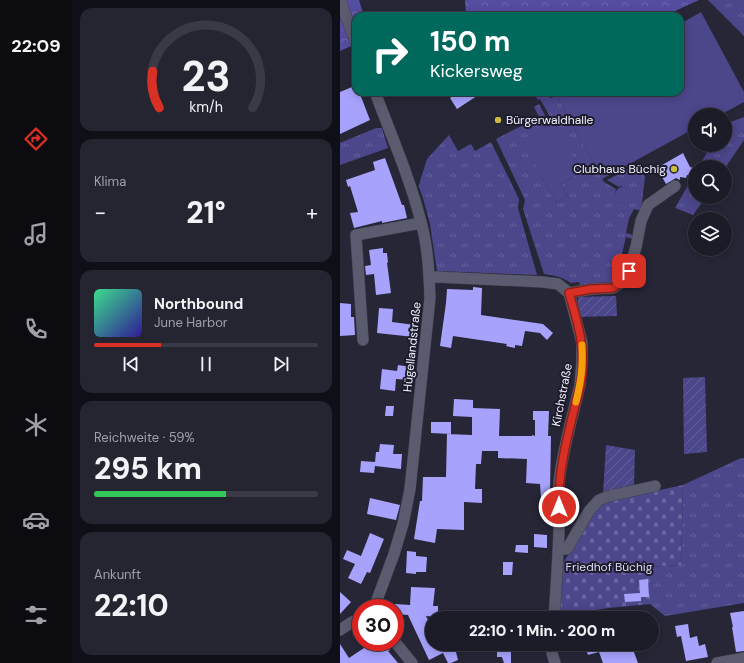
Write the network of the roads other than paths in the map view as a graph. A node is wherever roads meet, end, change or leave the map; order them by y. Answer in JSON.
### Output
{"nodes":[{"id":1,"x":341,"y":0,"type":"edge"},
{"id":2,"x":352,"y":32,"type":"edge"},
{"id":3,"x":376,"y":96,"type":"edge"},
{"id":4,"x":675,"y":186,"type":"dead end"},
{"id":5,"x":421,"y":223,"type":"junction"},
{"id":6,"x":430,"y":278,"type":"junction"},
{"id":7,"x":569,"y":293,"type":"junction"},
{"id":8,"x":363,"y":340,"type":"dead end"},
{"id":9,"x":655,"y":486,"type":"dead end"},
{"id":10,"x":558,"y":549,"type":"junction"},
{"id":11,"x":377,"y":599,"type":"edge"},
{"id":12,"x":554,"y":611,"type":"edge"},
{"id":13,"x":352,"y":622,"type":"edge"},
{"id":14,"x":340,"y":630,"type":"edge"},
{"id":15,"x":402,"y":651,"type":"edge"},
{"id":16,"x":552,"y":651,"type":"edge"},
{"id":17,"x":744,"y":658,"type":"edge"},
{"id":18,"x":723,"y":662,"type":"edge"},
{"id":19,"x":412,"y":663,"type":"edge"},
{"id":20,"x":555,"y":663,"type":"edge"}],
"edges":[{"from":1,"to":2,"type":"street"},
{"from":3,"to":5,"type":"street","name":"Hügellandstraße"},
{"from":4,"to":7,"type":"street"},
{"from":5,"to":6,"type":"street","name":"Hügellandstraße"},
{"from":5,"to":8,"type":"street"},
{"from":6,"to":7,"type":"street"},
{"from":6,"to":11,"type":"street","name":"Hügellandstraße"},
{"from":7,"to":10,"type":"street","name":"Kirchstraße"},
{"from":9,"to":10,"type":"street"},
{"from":10,"to":12,"type":"street","name":"Kirchstraße"},
{"from":13,"to":14,"type":"street"},
{"from":15,"to":19,"type":"street"},
{"from":16,"to":20,"type":"street"},
{"from":17,"to":18,"type":"street"}]}
